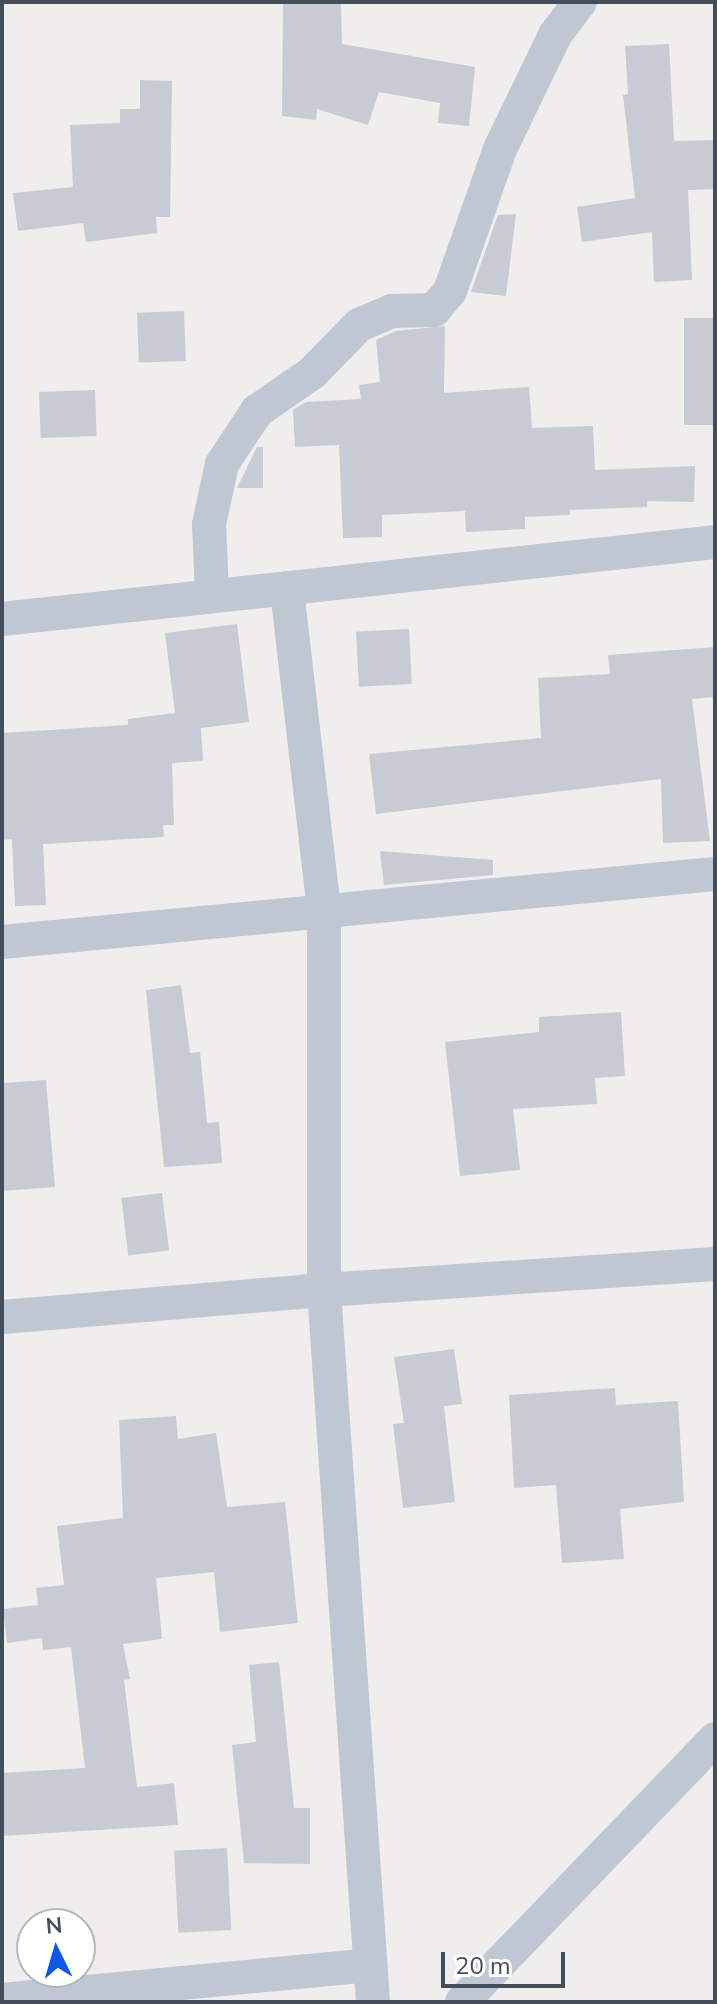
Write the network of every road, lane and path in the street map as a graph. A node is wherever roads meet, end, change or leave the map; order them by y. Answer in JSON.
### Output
{"nodes":[{"id":1,"x":580,"y":2,"type":"edge"},
{"id":2,"x":715,"y":542,"type":"edge"},
{"id":3,"x":287,"y":588,"type":"junction"},
{"id":4,"x":212,"y":593,"type":"junction"},
{"id":5,"x":2,"y":619,"type":"edge"},
{"id":6,"x":715,"y":874,"type":"edge"},
{"id":7,"x":324,"y":910,"type":"junction"},
{"id":8,"x":2,"y":942,"type":"edge"},
{"id":9,"x":715,"y":1264,"type":"edge"},
{"id":10,"x":324,"y":1290,"type":"junction"},
{"id":11,"x":2,"y":1317,"type":"edge"},
{"id":12,"x":715,"y":1739,"type":"edge"},
{"id":13,"x":370,"y":1965,"type":"junction"},
{"id":14,"x":2,"y":2000,"type":"edge"},
{"id":15,"x":373,"y":2002,"type":"edge"},
{"id":16,"x":462,"y":2002,"type":"edge"}],
"edges":[{"from":1,"to":4,"type":"street"},
{"from":2,"to":3,"type":"street"},
{"from":3,"to":4,"type":"street"},
{"from":3,"to":7,"type":"street"},
{"from":4,"to":5,"type":"street"},
{"from":6,"to":7,"type":"street"},
{"from":7,"to":8,"type":"street"},
{"from":7,"to":10,"type":"street"},
{"from":9,"to":10,"type":"street"},
{"from":10,"to":11,"type":"street"},
{"from":10,"to":13,"type":"street"},
{"from":12,"to":16,"type":"street"},
{"from":13,"to":14,"type":"street"},
{"from":13,"to":15,"type":"street"}]}
